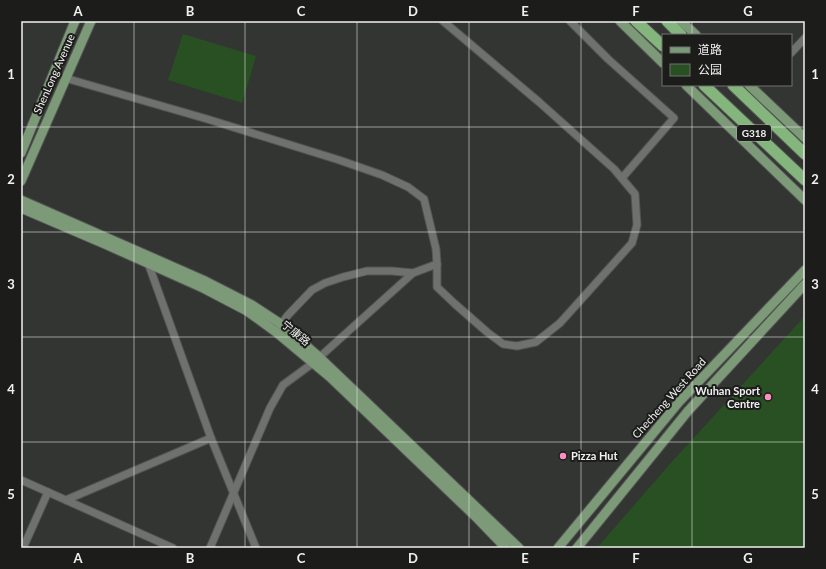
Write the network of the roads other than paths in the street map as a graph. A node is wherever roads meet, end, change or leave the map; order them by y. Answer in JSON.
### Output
{"nodes":[{"id":1,"x":75,"y":21,"type":"edge"},
{"id":2,"x":91,"y":21,"type":"edge"},
{"id":3,"x":443,"y":21,"type":"edge"},
{"id":4,"x":570,"y":21,"type":"edge"},
{"id":5,"x":620,"y":21,"type":"edge"},
{"id":6,"x":636,"y":21,"type":"edge"},
{"id":7,"x":667,"y":21,"type":"edge"},
{"id":8,"x":681,"y":21,"type":"edge"},
{"id":9,"x":680,"y":34,"type":"edge"},
{"id":10,"x":695,"y":34,"type":"edge"},
{"id":11,"x":805,"y":38,"type":"edge"},
{"id":12,"x":662,"y":45,"type":"edge"},
{"id":13,"x":792,"y":52,"type":"edge"},
{"id":14,"x":662,"y":62,"type":"edge"},
{"id":15,"x":65,"y":78,"type":"junction"},
{"id":16,"x":687,"y":86,"type":"edge"},
{"id":17,"x":705,"y":86,"type":"edge"},
{"id":18,"x":734,"y":86,"type":"edge"},
{"id":19,"x":750,"y":86,"type":"edge"},
{"id":20,"x":805,"y":138,"type":"edge"},
{"id":21,"x":21,"y":153,"type":"edge"},
{"id":22,"x":805,"y":154,"type":"edge"},
{"id":23,"x":622,"y":178,"type":"junction"},
{"id":24,"x":805,"y":180,"type":"edge"},
{"id":25,"x":21,"y":181,"type":"edge"},
{"id":26,"x":21,"y":200,"type":"edge"},
{"id":27,"x":805,"y":200,"type":"edge"},
{"id":28,"x":21,"y":208,"type":"edge"},
{"id":29,"x":145,"y":254,"type":"junction"},
{"id":30,"x":148,"y":263,"type":"junction"},
{"id":31,"x":438,"y":264,"type":"junction"},
{"id":32,"x":805,"y":270,"type":"edge"},
{"id":33,"x":413,"y":273,"type":"junction"},
{"id":34,"x":805,"y":284,"type":"edge"},
{"id":35,"x":278,"y":328,"type":"junction"},
{"id":36,"x":316,"y":360,"type":"junction"},
{"id":37,"x":211,"y":438,"type":"junction"},
{"id":38,"x":21,"y":480,"type":"edge"},
{"id":39,"x":48,"y":492,"type":"junction"},
{"id":40,"x":234,"y":494,"type":"junction"},
{"id":41,"x":66,"y":500,"type":"junction"},
{"id":42,"x":24,"y":548,"type":"edge"},
{"id":43,"x":173,"y":548,"type":"edge"},
{"id":44,"x":210,"y":548,"type":"edge"},
{"id":45,"x":256,"y":548,"type":"edge"},
{"id":46,"x":506,"y":548,"type":"edge"},
{"id":47,"x":519,"y":548,"type":"edge"},
{"id":48,"x":558,"y":548,"type":"edge"},
{"id":49,"x":577,"y":548,"type":"edge"}],
"edges":[{"from":1,"to":21,"type":"main road","name":"ShenLong Avenue"},
{"from":2,"to":15,"type":"main road","name":"ShenLong Avenue"},
{"from":3,"to":23,"type":"street"},
{"from":4,"to":23,"type":"street"},
{"from":5,"to":14,"type":"main road"},
{"from":6,"to":12,"type":"highway"},
{"from":7,"to":9,"type":"highway"},
{"from":8,"to":10,"type":"main road"},
{"from":11,"to":13,"type":"street"},
{"from":15,"to":25,"type":"main road","name":"ShenLong Avenue"},
{"from":15,"to":31,"type":"street"},
{"from":16,"to":27,"type":"main road"},
{"from":17,"to":24,"type":"highway","number":"G318"},
{"from":18,"to":22,"type":"highway","number":"G318"},
{"from":19,"to":20,"type":"main road"},
{"from":23,"to":31,"type":"street"},
{"from":26,"to":29,"type":"main road"},
{"from":28,"to":30,"type":"main road","name":"宁康路"},
{"from":29,"to":30,"type":"street"},
{"from":29,"to":35,"type":"main road"},
{"from":30,"to":35,"type":"main road","name":"宁康路"},
{"from":30,"to":37,"type":"street"},
{"from":31,"to":33,"type":"street"},
{"from":32,"to":48,"type":"main road","name":"Checheng West Road"},
{"from":33,"to":35,"type":"street"},
{"from":33,"to":36,"type":"street"},
{"from":34,"to":49,"type":"main road","name":"Checheng West Road"},
{"from":35,"to":36,"type":"main road","name":"宁康路"},
{"from":36,"to":40,"type":"street"},
{"from":36,"to":46,"type":"main road","name":"宁康路"},
{"from":36,"to":47,"type":"main road"},
{"from":37,"to":40,"type":"street"},
{"from":37,"to":41,"type":"street"},
{"from":38,"to":39,"type":"street"},
{"from":39,"to":41,"type":"street"},
{"from":39,"to":42,"type":"street"},
{"from":40,"to":44,"type":"street"},
{"from":40,"to":45,"type":"street"},
{"from":41,"to":43,"type":"street"}]}
